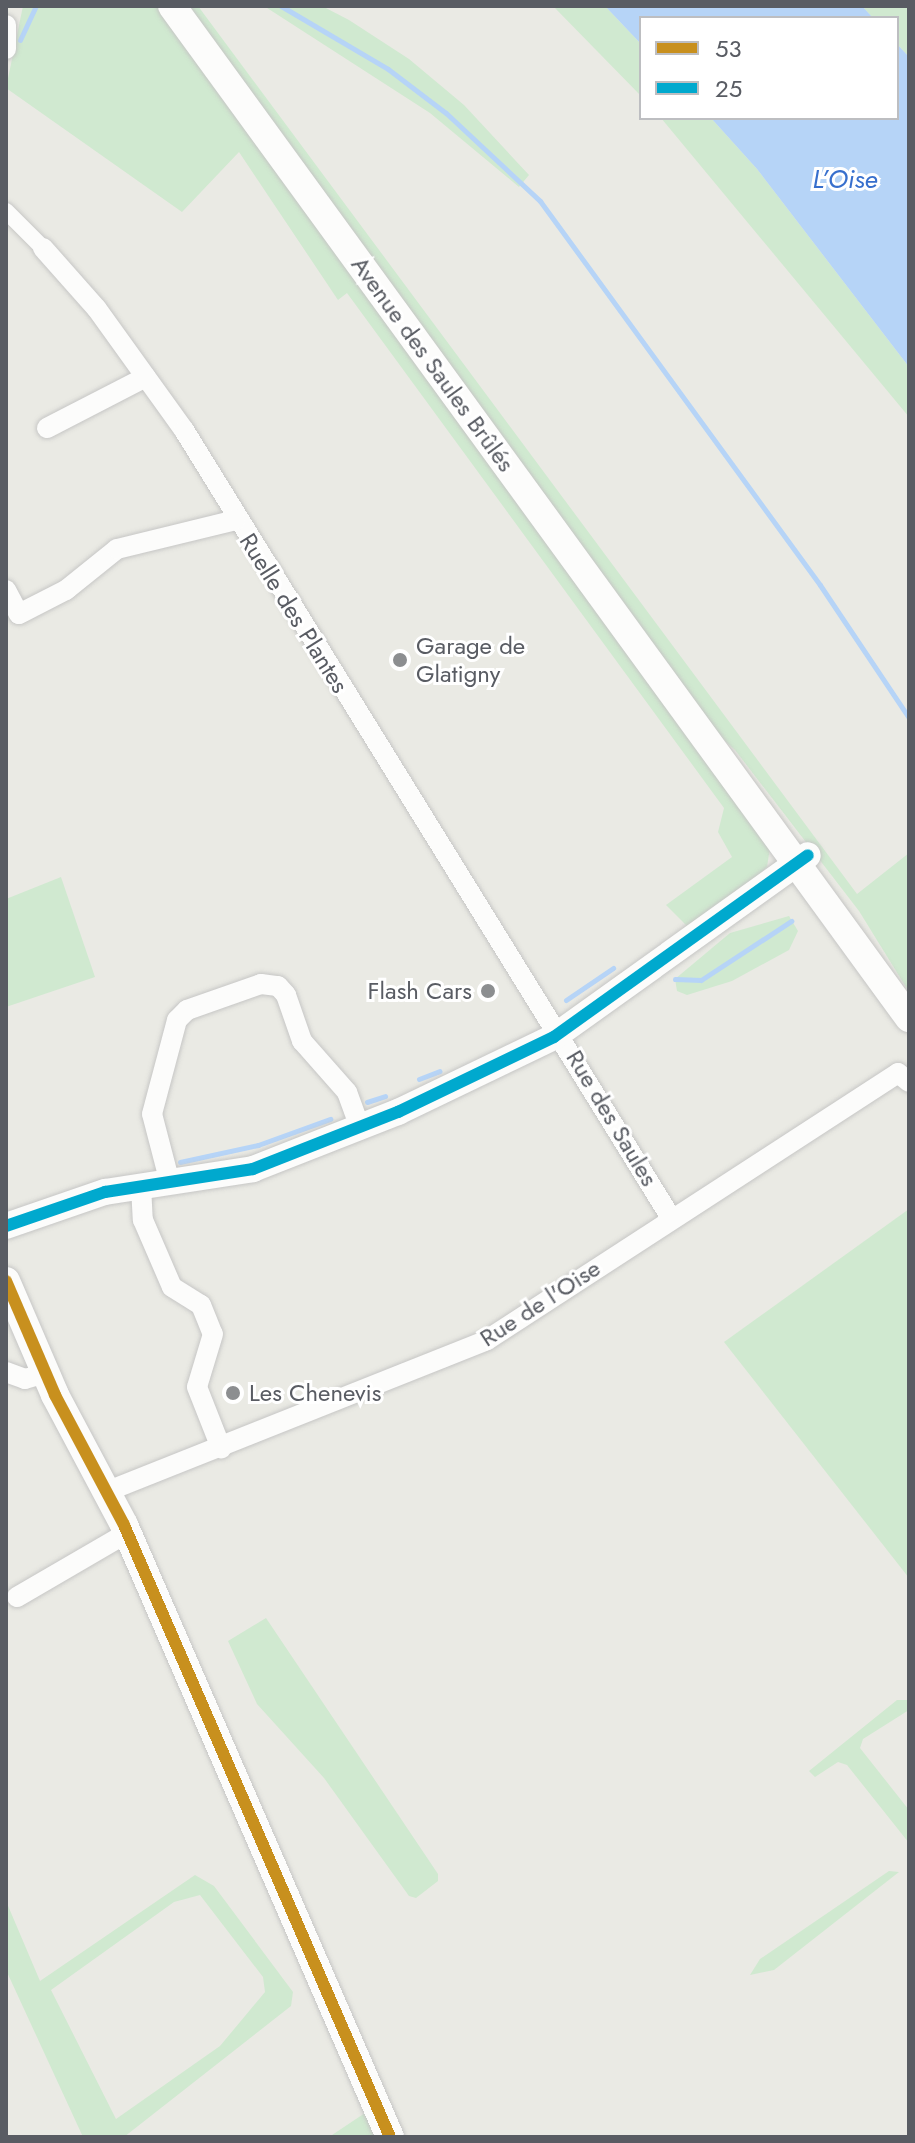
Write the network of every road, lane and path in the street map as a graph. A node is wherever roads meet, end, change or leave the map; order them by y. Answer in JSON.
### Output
{"nodes":[{"id":1,"x":172,"y":6,"type":"edge"},
{"id":2,"x":6,"y":25,"type":"edge"},
{"id":3,"x":6,"y":49,"type":"edge"},
{"id":4,"x":6,"y":211,"type":"edge"},
{"id":5,"x":43,"y":248,"type":"joint"},
{"id":6,"x":146,"y":377,"type":"junction"},
{"id":7,"x":47,"y":428,"type":"dead end"},
{"id":8,"x":236,"y":520,"type":"junction"},
{"id":9,"x":6,"y":590,"type":"edge"},
{"id":10,"x":801,"y":860,"type":"junction"},
{"id":11,"x":909,"y":1011,"type":"edge"},
{"id":12,"x":909,"y":1018,"type":"edge"},
{"id":13,"x":561,"y":1033,"type":"junction"},
{"id":14,"x":903,"y":1078,"type":"edge"},
{"id":15,"x":360,"y":1127,"type":"junction"},
{"id":16,"x":170,"y":1183,"type":"junction"},
{"id":17,"x":141,"y":1186,"type":"junction"},
{"id":18,"x":671,"y":1218,"type":"junction"},
{"id":19,"x":6,"y":1226,"type":"edge"},
{"id":20,"x":6,"y":1281,"type":"edge"},
{"id":21,"x":6,"y":1372,"type":"edge"},
{"id":22,"x":46,"y":1373,"type":"junction"},
{"id":23,"x":221,"y":1448,"type":"junction"},
{"id":24,"x":108,"y":1491,"type":"junction"},
{"id":25,"x":127,"y":1533,"type":"junction"},
{"id":26,"x":17,"y":1597,"type":"dead end"},
{"id":27,"x":390,"y":2137,"type":"edge"}],
"edges":[{"from":1,"to":10,"type":"main road","name":"Avenue des Saules Brûlés"},
{"from":2,"to":3,"type":"street"},
{"from":4,"to":5,"type":"street","name":"Ruelle des Plantes"},
{"from":5,"to":6,"type":"street","name":"Ruelle des Plantes"},
{"from":6,"to":7,"type":"street"},
{"from":6,"to":8,"type":"street","name":"Ruelle des Plantes"},
{"from":8,"to":9,"type":"street"},
{"from":8,"to":13,"type":"street","name":"Ruelle des Plantes"},
{"from":10,"to":11,"type":"main road","name":"Avenue des Saules Brûlés"},
{"from":10,"to":12,"type":"main road","name":"Avenue des Saules Brûlés"},
{"from":10,"to":13,"type":"street","name":"Rue des Saules"},
{"from":13,"to":15,"type":"street"},
{"from":13,"to":18,"type":"street","name":"Rue des Saules"},
{"from":14,"to":18,"type":"street","name":"Rue de l'Oise"},
{"from":15,"to":16,"type":"street"},
{"from":15,"to":16,"type":"street"},
{"from":16,"to":17,"type":"street"},
{"from":17,"to":19,"type":"street"},
{"from":17,"to":23,"type":"street"},
{"from":18,"to":23,"type":"street","name":"Rue de l'Oise"},
{"from":20,"to":22,"type":"main road"},
{"from":21,"to":22,"type":"street"},
{"from":22,"to":24,"type":"main road"},
{"from":23,"to":24,"type":"street","name":"Rue de l'Oise"},
{"from":24,"to":25,"type":"main road"},
{"from":25,"to":26,"type":"street"},
{"from":25,"to":27,"type":"main road"}]}
